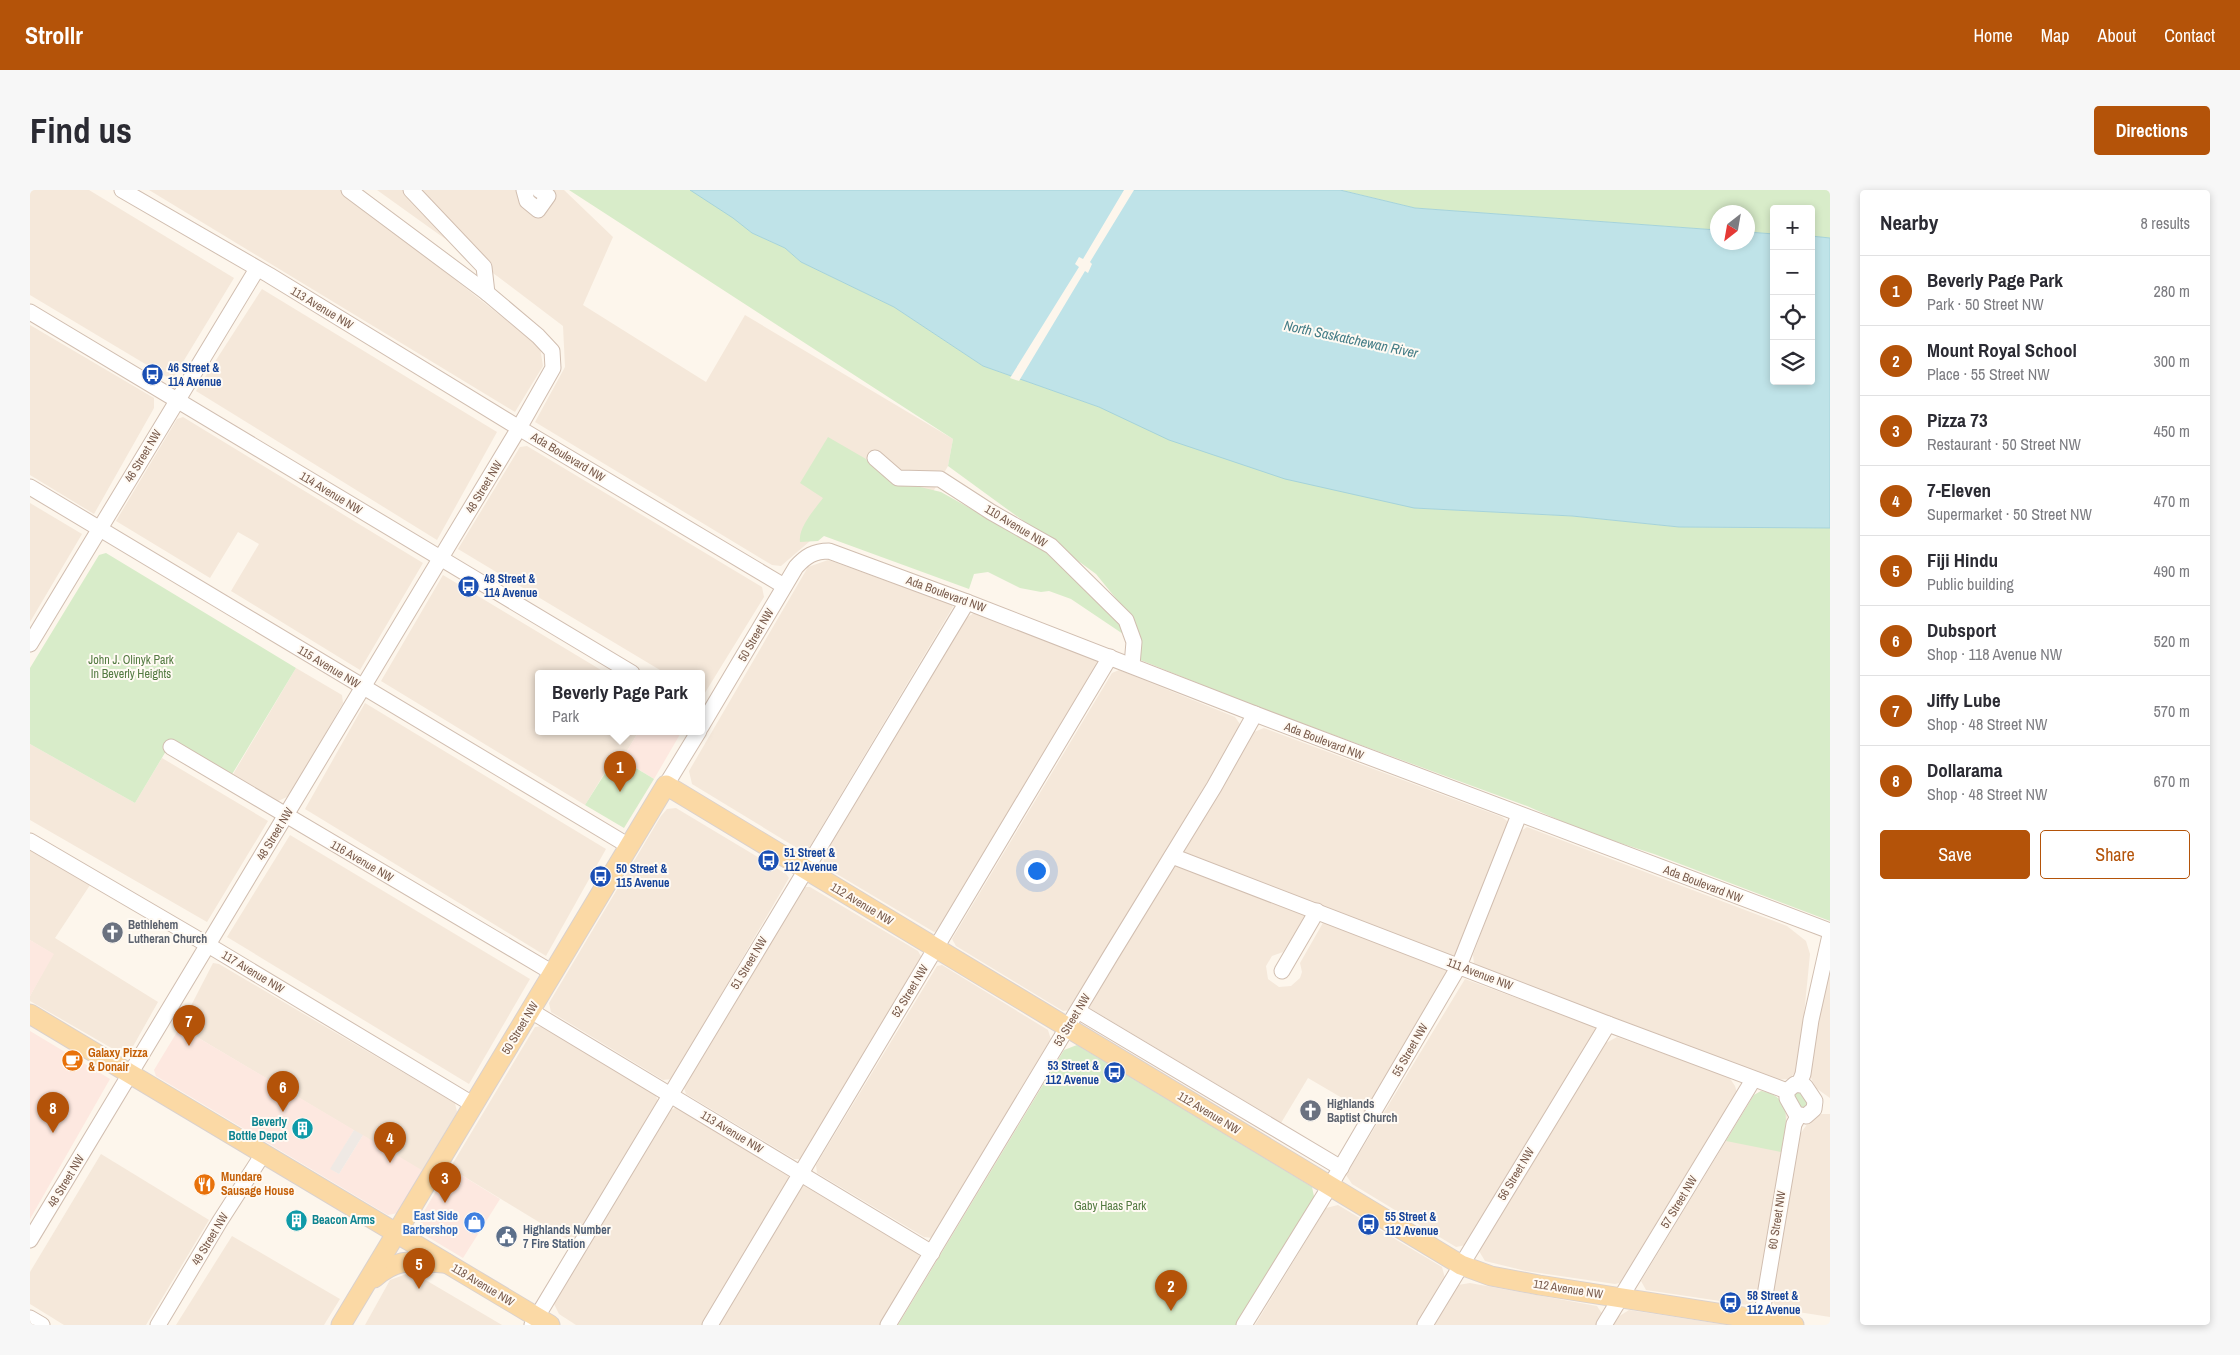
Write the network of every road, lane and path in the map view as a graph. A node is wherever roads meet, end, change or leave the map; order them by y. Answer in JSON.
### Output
{"nodes":[{"id":1,"x":122,"y":190,"type":"edge"},
{"id":2,"x":348,"y":190,"type":"edge"},
{"id":3,"x":411,"y":190,"type":"edge"},
{"id":4,"x":524,"y":190,"type":"edge"},
{"id":5,"x":539,"y":190,"type":"edge"},
{"id":6,"x":257,"y":269,"type":"junction"},
{"id":7,"x":487,"y":293,"type":"junction"},
{"id":8,"x":30,"y":312,"type":"edge"},
{"id":9,"x":178,"y":400,"type":"junction"},
{"id":10,"x":519,"y":428,"type":"junction"},
{"id":11,"x":875,"y":458,"type":"dead end"},
{"id":12,"x":30,"y":488,"type":"edge"},
{"id":13,"x":99,"y":529,"type":"junction"},
{"id":14,"x":818,"y":551,"type":"joint"},
{"id":15,"x":441,"y":558,"type":"junction"},
{"id":16,"x":784,"y":586,"type":"junction"},
{"id":17,"x":967,"y":602,"type":"junction"},
{"id":18,"x":30,"y":644,"type":"edge"},
{"id":19,"x":1110,"y":657,"type":"junction"},
{"id":20,"x":1132,"y":665,"type":"junction"},
{"id":21,"x":627,"y":670,"type":"edge"},
{"id":22,"x":363,"y":687,"type":"junction"},
{"id":23,"x":1255,"y":714,"type":"junction"},
{"id":24,"x":705,"y":717,"type":"edge"},
{"id":25,"x":695,"y":735,"type":"edge"},
{"id":26,"x":171,"y":747,"type":"dead end"},
{"id":27,"x":666,"y":785,"type":"junction"},
{"id":28,"x":1519,"y":815,"type":"junction"},
{"id":29,"x":285,"y":816,"type":"junction"},
{"id":30,"x":30,"y":841,"type":"edge"},
{"id":31,"x":629,"y":846,"type":"junction"},
{"id":32,"x":1172,"y":856,"type":"junction"},
{"id":33,"x":805,"y":870,"type":"junction"},
{"id":34,"x":1317,"y":911,"type":"junction"},
{"id":35,"x":1830,"y":933,"type":"edge"},
{"id":36,"x":208,"y":944,"type":"junction"},
{"id":37,"x":936,"y":948,"type":"junction"},
{"id":38,"x":1459,"y":966,"type":"junction"},
{"id":39,"x":1282,"y":971,"type":"dead end"},
{"id":40,"x":553,"y":973,"type":"junction"},
{"id":41,"x":1078,"y":1010,"type":"junction"},
{"id":42,"x":531,"y":1011,"type":"junction"},
{"id":43,"x":30,"y":1014,"type":"edge"},
{"id":44,"x":1608,"y":1024,"type":"junction"},
{"id":45,"x":1067,"y":1027,"type":"junction"},
{"id":46,"x":130,"y":1074,"type":"junction"},
{"id":47,"x":1753,"y":1080,"type":"junction"},
{"id":48,"x":1793,"y":1087,"type":"junction"},
{"id":49,"x":670,"y":1094,"type":"junction"},
{"id":50,"x":474,"y":1105,"type":"junction"},
{"id":51,"x":1823,"y":1105,"type":"edge"},
{"id":52,"x":1799,"y":1115,"type":"junction"},
{"id":53,"x":264,"y":1154,"type":"junction"},
{"id":54,"x":1341,"y":1168,"type":"junction"},
{"id":55,"x":801,"y":1174,"type":"junction"},
{"id":56,"x":1330,"y":1186,"type":"junction"},
{"id":57,"x":396,"y":1233,"type":"junction"},
{"id":58,"x":30,"y":1240,"type":"edge"},
{"id":59,"x":932,"y":1253,"type":"junction"},
{"id":60,"x":448,"y":1263,"type":"junction"},
{"id":61,"x":1461,"y":1266,"type":"junction"},
{"id":62,"x":366,"y":1285,"type":"junction"},
{"id":63,"x":1621,"y":1297,"type":"junction"},
{"id":64,"x":30,"y":1318,"type":"edge"},
{"id":65,"x":540,"y":1322,"type":"edge"},
{"id":66,"x":1761,"y":1322,"type":"edge"},
{"id":67,"x":42,"y":1325,"type":"edge"},
{"id":68,"x":158,"y":1325,"type":"edge"},
{"id":69,"x":341,"y":1325,"type":"edge"},
{"id":70,"x":710,"y":1325,"type":"edge"},
{"id":71,"x":888,"y":1325,"type":"edge"},
{"id":72,"x":1244,"y":1325,"type":"edge"},
{"id":73,"x":1425,"y":1325,"type":"edge"},
{"id":74,"x":1604,"y":1325,"type":"edge"},
{"id":75,"x":1794,"y":1325,"type":"edge"}],
"edges":[{"from":1,"to":6,"type":"street","name":"113 Avenue NW"},
{"from":2,"to":7,"type":"street","name":"Ada Boulevard NW"},
{"from":3,"to":7,"type":"street"},
{"from":4,"to":5,"type":"street"},
{"from":6,"to":9,"type":"street","name":"46 Street NW"},
{"from":6,"to":10,"type":"street","name":"113 Avenue NW"},
{"from":7,"to":10,"type":"street","name":"Ada Boulevard NW"},
{"from":8,"to":9,"type":"street","name":"114 Avenue NW"},
{"from":9,"to":13,"type":"street","name":"46 Street NW"},
{"from":9,"to":15,"type":"street","name":"114 Avenue NW"},
{"from":10,"to":15,"type":"street","name":"48 Street NW"},
{"from":10,"to":16,"type":"street","name":"Ada Boulevard NW"},
{"from":11,"to":20,"type":"street","name":"110 Avenue NW"},
{"from":12,"to":13,"type":"street","name":"115 Avenue NW"},
{"from":13,"to":18,"type":"street","name":"46 Street NW"},
{"from":13,"to":22,"type":"street","name":"115 Avenue NW"},
{"from":14,"to":16,"type":"street","name":"50 Street NW"},
{"from":14,"to":17,"type":"street","name":"Ada Boulevard NW"},
{"from":15,"to":21,"type":"street","name":"114 Avenue NW"},
{"from":15,"to":22,"type":"street","name":"48 Street NW"},
{"from":16,"to":24,"type":"street","name":"50 Street NW"},
{"from":17,"to":19,"type":"street","name":"Ada Boulevard NW"},
{"from":17,"to":33,"type":"street","name":"51 Street NW"},
{"from":19,"to":20,"type":"street","name":"Ada Boulevard NW"},
{"from":19,"to":37,"type":"street","name":"52 Street NW"},
{"from":20,"to":23,"type":"street","name":"Ada Boulevard NW"},
{"from":22,"to":29,"type":"street","name":"48 Street NW"},
{"from":22,"to":31,"type":"street","name":"115 Avenue NW"},
{"from":23,"to":28,"type":"street","name":"Ada Boulevard NW"},
{"from":23,"to":32,"type":"street","name":"53 Street NW"},
{"from":25,"to":27,"type":"street","name":"50 Street NW"},
{"from":26,"to":29,"type":"street","name":"116 Avenue NW"},
{"from":27,"to":31,"type":"main road","name":"50 Street NW"},
{"from":27,"to":33,"type":"main road","name":"112 Avenue NW"},
{"from":28,"to":35,"type":"street","name":"Ada Boulevard NW"},
{"from":28,"to":38,"type":"street","name":"55 Street NW"},
{"from":29,"to":36,"type":"street","name":"48 Street NW"},
{"from":29,"to":40,"type":"street","name":"116 Avenue NW"},
{"from":30,"to":36,"type":"street","name":"117 Avenue NW"},
{"from":31,"to":40,"type":"main road","name":"50 Street NW"},
{"from":32,"to":34,"type":"street","name":"111 Avenue NW"},
{"from":32,"to":41,"type":"street","name":"53 Street NW"},
{"from":33,"to":37,"type":"main road","name":"112 Avenue NW"},
{"from":33,"to":49,"type":"street","name":"51 Street NW"},
{"from":34,"to":38,"type":"street","name":"111 Avenue NW"},
{"from":34,"to":39,"type":"street"},
{"from":35,"to":48,"type":"street"},
{"from":36,"to":46,"type":"street","name":"48 Street NW"},
{"from":36,"to":50,"type":"street","name":"117 Avenue NW"},
{"from":37,"to":45,"type":"main road","name":"112 Avenue NW"},
{"from":37,"to":55,"type":"street","name":"52 Street NW"},
{"from":38,"to":44,"type":"street","name":"111 Avenue NW"},
{"from":38,"to":54,"type":"street","name":"55 Street NW"},
{"from":40,"to":42,"type":"main road","name":"50 Street NW"},
{"from":41,"to":45,"type":"street","name":"53 Street NW"},
{"from":41,"to":54,"type":"street","name":"112 Avenue NW"},
{"from":42,"to":49,"type":"street","name":"113 Avenue NW"},
{"from":42,"to":50,"type":"main road","name":"50 Street NW"},
{"from":43,"to":46,"type":"main road","name":"118 Avenue NW"},
{"from":44,"to":47,"type":"street","name":"111 Avenue NW"},
{"from":44,"to":61,"type":"street","name":"56 Street NW"},
{"from":45,"to":56,"type":"main road","name":"112 Avenue NW"},
{"from":45,"to":59,"type":"street","name":"53 Street NW"},
{"from":46,"to":53,"type":"main road","name":"118 Avenue NW"},
{"from":46,"to":58,"type":"street","name":"48 Street NW"},
{"from":47,"to":48,"type":"street","name":"111 Avenue NW"},
{"from":47,"to":63,"type":"street","name":"57 Street NW"},
{"from":48,"to":51,"type":"street"},
{"from":48,"to":52,"type":"street"},
{"from":49,"to":55,"type":"street","name":"113 Avenue NW"},
{"from":49,"to":65,"type":"street","name":"51 Street NW"},
{"from":50,"to":57,"type":"main road","name":"50 Street NW"},
{"from":51,"to":52,"type":"street"},
{"from":52,"to":66,"type":"street","name":"60 Street NW"},
{"from":53,"to":57,"type":"main road","name":"118 Avenue NW"},
{"from":53,"to":68,"type":"street","name":"49 Street NW"},
{"from":54,"to":56,"type":"street","name":"55 Street NW"},
{"from":55,"to":59,"type":"street","name":"113 Avenue NW"},
{"from":55,"to":70,"type":"street","name":"52 Street NW"},
{"from":56,"to":61,"type":"main road","name":"112 Avenue NW"},
{"from":56,"to":72,"type":"street","name":"55 Street NW"},
{"from":57,"to":60,"type":"main road","name":"118 Avenue NW"},
{"from":57,"to":62,"type":"main road","name":"50 Street NW"},
{"from":59,"to":71,"type":"street","name":"53 Street NW"},
{"from":60,"to":62,"type":"main road"},
{"from":60,"to":65,"type":"main road","name":"118 Avenue NW"},
{"from":61,"to":63,"type":"main road","name":"112 Avenue NW"},
{"from":61,"to":73,"type":"street","name":"56 Street NW"},
{"from":62,"to":69,"type":"main road","name":"50 Street NW"},
{"from":63,"to":66,"type":"main road","name":"112 Avenue NW"},
{"from":63,"to":74,"type":"street","name":"57 Street NW"},
{"from":64,"to":67,"type":"street"},
{"from":66,"to":75,"type":"main road","name":"112 Avenue NW"}]}
